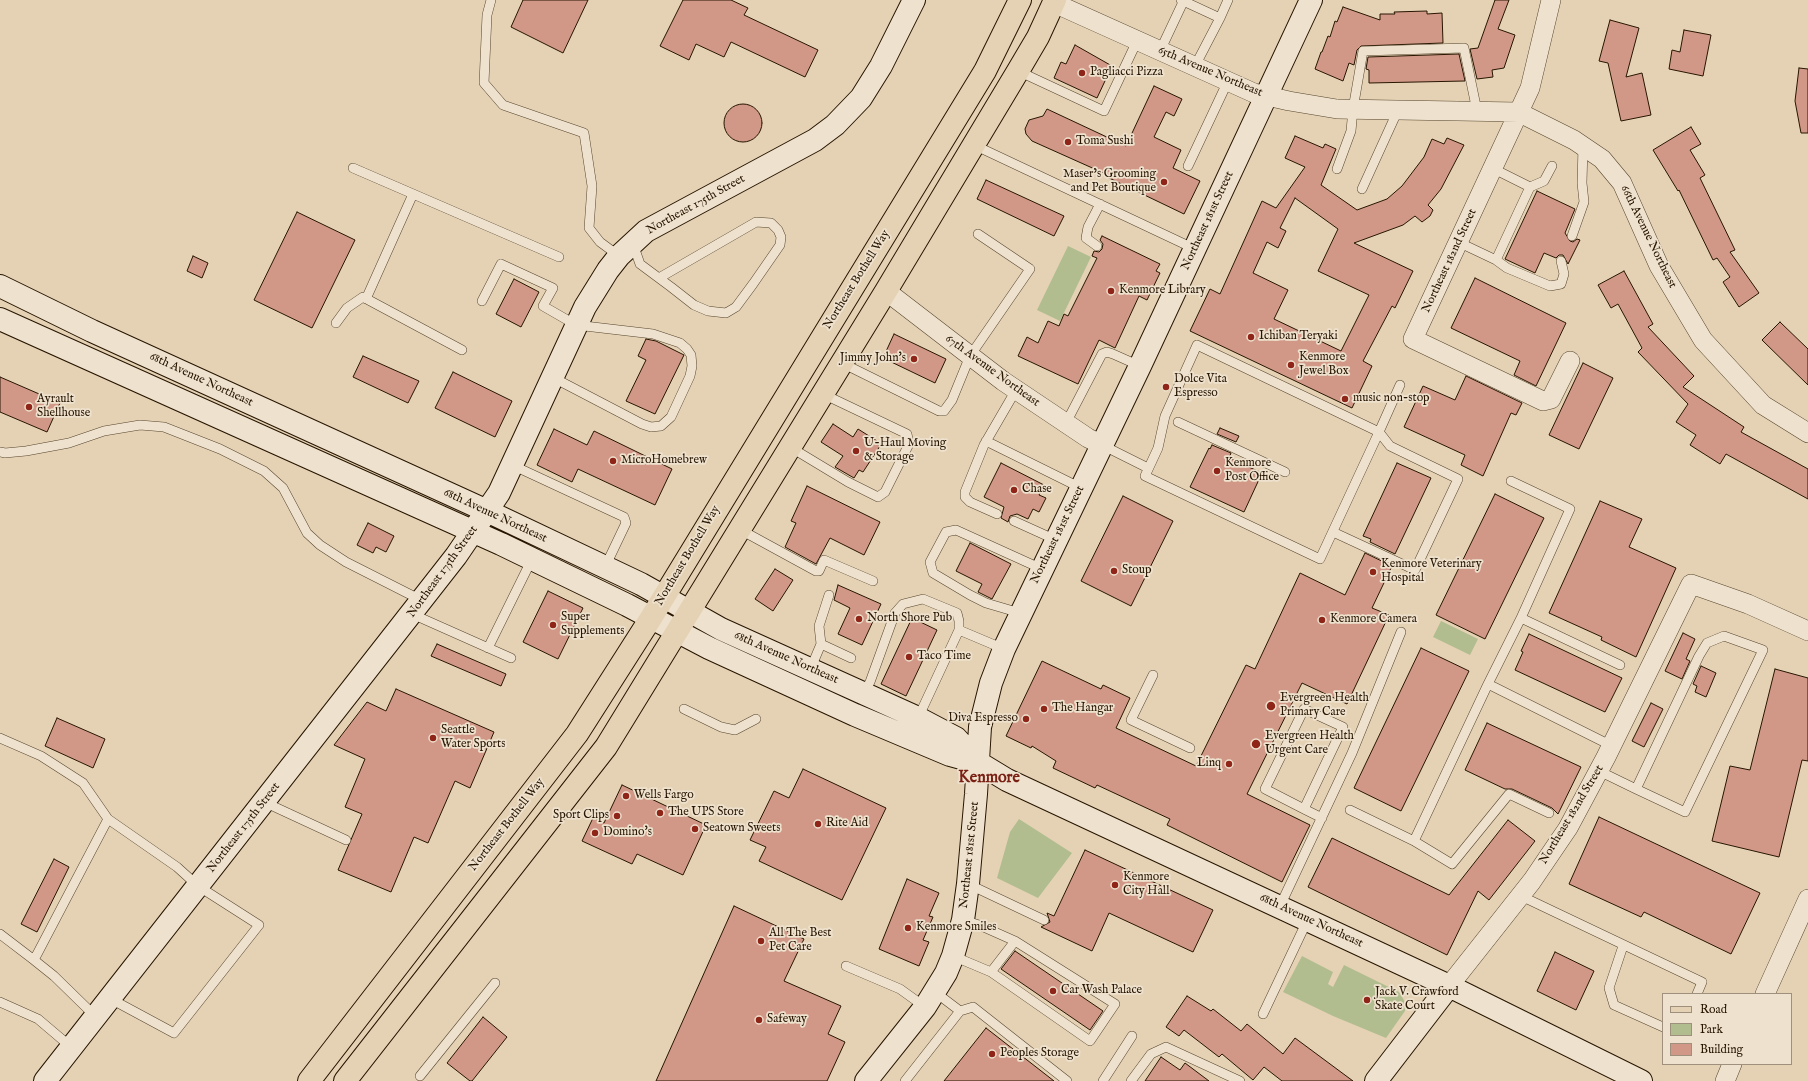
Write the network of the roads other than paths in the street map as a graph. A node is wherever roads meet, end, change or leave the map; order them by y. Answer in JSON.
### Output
{"nodes":[{"id":1,"x":491,"y":0,"type":"edge"},
{"id":2,"x":914,"y":0,"type":"edge"},
{"id":3,"x":1020,"y":0,"type":"edge"},
{"id":4,"x":1183,"y":0,"type":"edge"},
{"id":5,"x":1228,"y":0,"type":"edge"},
{"id":6,"x":1311,"y":0,"type":"edge"},
{"id":7,"x":1551,"y":0,"type":"edge"},
{"id":8,"x":1054,"y":1,"type":"edge"},
{"id":9,"x":1220,"y":18,"type":"junction"},
{"id":10,"x":1137,"y":40,"type":"junction"},
{"id":11,"x":1160,"y":51,"type":"junction"},
{"id":12,"x":1195,"y":66,"type":"junction"},
{"id":13,"x":985,"y":71,"type":"junction"},
{"id":14,"x":1018,"y":71,"type":"junction"},
{"id":15,"x":1228,"y":81,"type":"junction"},
{"id":16,"x":1268,"y":96,"type":"junction"},
{"id":17,"x":1353,"y":109,"type":"junction"},
{"id":18,"x":1398,"y":110,"type":"junction"},
{"id":19,"x":1477,"y":111,"type":"junction"},
{"id":20,"x":1518,"y":112,"type":"junction"},
{"id":21,"x":974,"y":145,"type":"junction"},
{"id":22,"x":1583,"y":146,"type":"junction"},
{"id":23,"x":1188,"y":166,"type":"dead end"},
{"id":24,"x":1552,"y":166,"type":"dead end"},
{"id":25,"x":353,"y":168,"type":"dead end"},
{"id":26,"x":1492,"y":168,"type":"junction"},
{"id":27,"x":1337,"y":169,"type":"dead end"},
{"id":28,"x":1530,"y":187,"type":"junction"},
{"id":29,"x":1362,"y":189,"type":"dead end"},
{"id":30,"x":413,"y":194,"type":"junction"},
{"id":31,"x":1100,"y":204,"type":"junction"},
{"id":32,"x":978,"y":234,"type":"dead end"},
{"id":33,"x":1572,"y":236,"type":"dead end"},
{"id":34,"x":1458,"y":242,"type":"junction"},
{"id":35,"x":1097,"y":246,"type":"dead end"},
{"id":36,"x":1195,"y":249,"type":"junction"},
{"id":37,"x":626,"y":250,"type":"junction"},
{"id":38,"x":559,"y":257,"type":"dead end"},
{"id":39,"x":1496,"y":260,"type":"junction"},
{"id":40,"x":1561,"y":261,"type":"dead end"},
{"id":41,"x":659,"y":278,"type":"junction"},
{"id":42,"x":2,"y":287,"type":"edge"},
{"id":43,"x":886,"y":291,"type":"junction"},
{"id":44,"x":366,"y":299,"type":"junction"},
{"id":45,"x":482,"y":301,"type":"dead end"},
{"id":46,"x":0,"y":319,"type":"edge"},
{"id":47,"x":336,"y":323,"type":"dead end"},
{"id":48,"x":576,"y":325,"type":"junction"},
{"id":49,"x":462,"y":350,"type":"dead end"},
{"id":50,"x":970,"y":356,"type":"junction"},
{"id":51,"x":1570,"y":361,"type":"dead end"},
{"id":52,"x":842,"y":363,"type":"junction"},
{"id":53,"x":1140,"y":366,"type":"junction"},
{"id":54,"x":552,"y":377,"type":"junction"},
{"id":55,"x":1400,"y":385,"type":"dead end"},
{"id":56,"x":1016,"y":390,"type":"junction"},
{"id":57,"x":823,"y":394,"type":"junction"},
{"id":58,"x":1178,"y":422,"type":"dead end"},
{"id":59,"x":1066,"y":423,"type":"junction"},
{"id":60,"x":1379,"y":432,"type":"junction"},
{"id":61,"x":1808,"y":433,"type":"edge"},
{"id":62,"x":986,"y":441,"type":"junction"},
{"id":63,"x":1102,"y":445,"type":"junction"},
{"id":64,"x":790,"y":447,"type":"junction"},
{"id":65,"x":0,"y":452,"type":"edge"},
{"id":66,"x":512,"y":465,"type":"junction"},
{"id":67,"x":1148,"y":468,"type":"junction"},
{"id":68,"x":1285,"y":472,"type":"dead end"},
{"id":69,"x":1511,"y":481,"type":"dead end"},
{"id":70,"x":1081,"y":488,"type":"junction"},
{"id":71,"x":487,"y":511,"type":"junction"},
{"id":72,"x":997,"y":514,"type":"dead end"},
{"id":73,"x":1014,"y":521,"type":"dead end"},
{"id":74,"x":739,"y":529,"type":"junction"},
{"id":75,"x":473,"y":531,"type":"junction"},
{"id":76,"x":1333,"y":532,"type":"junction"},
{"id":77,"x":1056,"y":540,"type":"junction"},
{"id":78,"x":532,"y":559,"type":"junction"},
{"id":79,"x":605,"y":567,"type":"junction"},
{"id":80,"x":1042,"y":569,"type":"junction"},
{"id":81,"x":874,"y":581,"type":"dead end"},
{"id":82,"x":829,"y":595,"type":"dead end"},
{"id":83,"x":664,"y":597,"type":"junction"},
{"id":84,"x":418,"y":607,"type":"junction"},
{"id":85,"x":689,"y":611,"type":"junction"},
{"id":86,"x":1020,"y":613,"type":"junction"},
{"id":87,"x":651,"y":618,"type":"junction"},
{"id":88,"x":1520,"y":618,"type":"junction"},
{"id":89,"x":959,"y":630,"type":"junction"},
{"id":90,"x":677,"y":631,"type":"junction"},
{"id":91,"x":1808,"y":631,"type":"edge"},
{"id":92,"x":1401,"y":632,"type":"dead end"},
{"id":93,"x":821,"y":644,"type":"junction"},
{"id":94,"x":488,"y":648,"type":"junction"},
{"id":95,"x":1004,"y":649,"type":"junction"},
{"id":96,"x":511,"y":658,"type":"dead end"},
{"id":97,"x":851,"y":658,"type":"dead end"},
{"id":98,"x":1620,"y":665,"type":"dead end"},
{"id":99,"x":810,"y":670,"type":"junction"},
{"id":100,"x":1153,"y":675,"type":"dead end"},
{"id":101,"x":1488,"y":684,"type":"junction"},
{"id":102,"x":864,"y":692,"type":"junction"},
{"id":103,"x":684,"y":708,"type":"dead end"},
{"id":104,"x":918,"y":718,"type":"junction"},
{"id":105,"x":756,"y":719,"type":"dead end"},
{"id":106,"x":0,"y":738,"type":"edge"},
{"id":107,"x":1612,"y":746,"type":"junction"},
{"id":108,"x":1190,"y":748,"type":"dead end"},
{"id":109,"x":979,"y":763,"type":"junction"},
{"id":110,"x":1599,"y":771,"type":"junction"},
{"id":111,"x":1636,"y":789,"type":"junction"},
{"id":112,"x":264,"y":802,"type":"junction"},
{"id":113,"x":1304,"y":809,"type":"junction"},
{"id":114,"x":1350,"y":810,"type":"dead end"},
{"id":115,"x":1549,"y":813,"type":"dead end"},
{"id":116,"x":1322,"y":818,"type":"junction"},
{"id":117,"x":108,"y":819,"type":"junction"},
{"id":118,"x":346,"y":840,"type":"dead end"},
{"id":119,"x":1414,"y":841,"type":"junction"},
{"id":120,"x":968,"y":884,"type":"junction"},
{"id":121,"x":198,"y":886,"type":"junction"},
{"id":122,"x":1521,"y":896,"type":"junction"},
{"id":123,"x":1808,"y":899,"type":"edge"},
{"id":124,"x":1280,"y":906,"type":"junction"},
{"id":125,"x":1308,"y":919,"type":"junction"},
{"id":126,"x":963,"y":920,"type":"junction"},
{"id":127,"x":1044,"y":920,"type":"dead end"},
{"id":128,"x":0,"y":934,"type":"edge"},
{"id":129,"x":1015,"y":941,"type":"junction"},
{"id":130,"x":1623,"y":946,"type":"junction"},
{"id":131,"x":953,"y":956,"type":"junction"},
{"id":132,"x":34,"y":960,"type":"junction"},
{"id":133,"x":846,"y":966,"type":"dead end"},
{"id":134,"x":992,"y":972,"type":"junction"},
{"id":135,"x":495,"y":983,"type":"dead end"},
{"id":136,"x":1449,"y":986,"type":"junction"},
{"id":137,"x":1697,"y":993,"type":"edge"},
{"id":138,"x":1765,"y":993,"type":"edge"},
{"id":139,"x":109,"y":998,"type":"junction"},
{"id":140,"x":930,"y":999,"type":"junction"},
{"id":141,"x":0,"y":1002,"type":"edge"},
{"id":142,"x":960,"y":1011,"type":"junction"},
{"id":143,"x":1263,"y":1014,"type":"dead end"},
{"id":144,"x":95,"y":1016,"type":"junction"},
{"id":145,"x":1662,"y":1027,"type":"edge"},
{"id":146,"x":1132,"y":1036,"type":"dead end"},
{"id":147,"x":71,"y":1047,"type":"junction"},
{"id":148,"x":1732,"y":1065,"type":"edge"},
{"id":149,"x":420,"y":1076,"type":"dead end"},
{"id":150,"x":45,"y":1081,"type":"edge"},
{"id":151,"x":309,"y":1081,"type":"edge"},
{"id":152,"x":346,"y":1081,"type":"edge"},
{"id":153,"x":866,"y":1081,"type":"edge"},
{"id":154,"x":905,"y":1081,"type":"edge"},
{"id":155,"x":1067,"y":1081,"type":"edge"},
{"id":156,"x":1103,"y":1081,"type":"edge"},
{"id":157,"x":1131,"y":1081,"type":"edge"},
{"id":158,"x":1240,"y":1081,"type":"edge"},
{"id":159,"x":1376,"y":1081,"type":"edge"},
{"id":160,"x":1641,"y":1081,"type":"edge"},
{"id":161,"x":1725,"y":1081,"type":"edge"}],
"edges":[{"from":1,"to":37,"type":"lane"},
{"from":2,"to":37,"type":"street","name":"Northeast 175th Street"},
{"from":3,"to":13,"type":"main road","name":"Northeast Bothell Way"},
{"from":4,"to":9,"type":"lane"},
{"from":4,"to":11,"type":"lane"},
{"from":5,"to":9,"type":"lane"},
{"from":6,"to":16,"type":"street","name":"Northeast 181st Street"},
{"from":7,"to":20,"type":"street","name":"Northeast 182nd Street"},
{"from":8,"to":10,"type":"street","name":"65th Avenue Northeast"},
{"from":8,"to":14,"type":"main road"},
{"from":9,"to":12,"type":"lane"},
{"from":10,"to":11,"type":"street","name":"65th Avenue Northeast"},
{"from":10,"to":14,"type":"lane"},
{"from":11,"to":12,"type":"street","name":"65th Avenue Northeast"},
{"from":12,"to":15,"type":"street","name":"65th Avenue Northeast"},
{"from":13,"to":43,"type":"main road"},
{"from":13,"to":83,"type":"main road","name":"Northeast Bothell Way"},
{"from":14,"to":21,"type":"main road"},
{"from":15,"to":16,"type":"street","name":"65th Avenue Northeast"},
{"from":15,"to":23,"type":"lane"},
{"from":16,"to":17,"type":"street","name":"65th Avenue Northeast"},
{"from":16,"to":36,"type":"street","name":"Northeast 181st Street"},
{"from":17,"to":18,"type":"street","name":"65th Avenue Northeast"},
{"from":17,"to":19,"type":"lane"},
{"from":17,"to":27,"type":"lane"},
{"from":18,"to":19,"type":"street","name":"65th Avenue Northeast"},
{"from":18,"to":29,"type":"lane"},
{"from":19,"to":20,"type":"street","name":"65th Avenue Northeast"},
{"from":20,"to":22,"type":"street","name":"66th Avenue Northeast"},
{"from":20,"to":26,"type":"street","name":"Northeast 182nd Street"},
{"from":21,"to":31,"type":"lane"},
{"from":21,"to":43,"type":"main road"},
{"from":22,"to":33,"type":"lane"},
{"from":22,"to":61,"type":"street","name":"66th Avenue Northeast"},
{"from":24,"to":28,"type":"lane"},
{"from":25,"to":30,"type":"lane"},
{"from":26,"to":28,"type":"lane"},
{"from":26,"to":34,"type":"street","name":"Northeast 182nd Street"},
{"from":28,"to":39,"type":"lane"},
{"from":30,"to":38,"type":"lane"},
{"from":30,"to":44,"type":"lane"},
{"from":31,"to":35,"type":"lane"},
{"from":31,"to":36,"type":"lane"},
{"from":32,"to":50,"type":"lane"},
{"from":34,"to":39,"type":"lane"},
{"from":34,"to":51,"type":"street","name":"Northeast 182nd Street"},
{"from":36,"to":53,"type":"street","name":"Northeast 181st Street"},
{"from":37,"to":41,"type":"lane"},
{"from":37,"to":48,"type":"street","name":"Northeast 175th Street"},
{"from":39,"to":40,"type":"lane"},
{"from":41,"to":41,"type":"lane"},
{"from":42,"to":71,"type":"street","name":"68th Avenue Northeast"},
{"from":43,"to":50,"type":"street","name":"67th Avenue Northeast"},
{"from":43,"to":52,"type":"main road"},
{"from":44,"to":47,"type":"lane"},
{"from":44,"to":49,"type":"lane"},
{"from":45,"to":48,"type":"lane"},
{"from":46,"to":75,"type":"street","name":"68th Avenue Northeast"},
{"from":48,"to":54,"type":"street","name":"Northeast 175th Street"},
{"from":48,"to":54,"type":"lane"},
{"from":50,"to":52,"type":"lane"},
{"from":50,"to":56,"type":"street","name":"67th Avenue Northeast"},
{"from":52,"to":57,"type":"main road"},
{"from":53,"to":59,"type":"lane"},
{"from":53,"to":63,"type":"street","name":"Northeast 181st Street"},
{"from":54,"to":66,"type":"street","name":"Northeast 175th Street"},
{"from":55,"to":60,"type":"lane"},
{"from":56,"to":59,"type":"street","name":"67th Avenue Northeast"},
{"from":56,"to":62,"type":"lane"},
{"from":57,"to":64,"type":"main road"},
{"from":57,"to":64,"type":"lane"},
{"from":58,"to":68,"type":"lane"},
{"from":59,"to":63,"type":"street","name":"67th Avenue Northeast"},
{"from":60,"to":67,"type":"lane"},
{"from":60,"to":76,"type":"lane"},
{"from":60,"to":76,"type":"lane"},
{"from":62,"to":70,"type":"lane"},
{"from":62,"to":72,"type":"lane"},
{"from":63,"to":67,"type":"lane"},
{"from":63,"to":70,"type":"street","name":"Northeast 181st Street"},
{"from":64,"to":74,"type":"main road"},
{"from":65,"to":84,"type":"lane"},
{"from":66,"to":71,"type":"street","name":"Northeast 175th Street"},
{"from":66,"to":79,"type":"lane"},
{"from":67,"to":76,"type":"lane"},
{"from":69,"to":88,"type":"lane"},
{"from":70,"to":77,"type":"street","name":"Northeast 181st Street"},
{"from":71,"to":75,"type":"street","name":"Northeast 175th Street"},
{"from":71,"to":79,"type":"street","name":"68th Avenue Northeast"},
{"from":73,"to":77,"type":"lane"},
{"from":74,"to":81,"type":"lane"},
{"from":74,"to":85,"type":"main road"},
{"from":75,"to":78,"type":"street","name":"68th Avenue Northeast"},
{"from":75,"to":84,"type":"street","name":"Northeast 175th Street"},
{"from":77,"to":80,"type":"street","name":"Northeast 181st Street"},
{"from":78,"to":87,"type":"street","name":"68th Avenue Northeast"},
{"from":78,"to":94,"type":"lane"},
{"from":79,"to":83,"type":"street","name":"68th Avenue Northeast"},
{"from":80,"to":86,"type":"street","name":"Northeast 181st Street"},
{"from":80,"to":86,"type":"lane"},
{"from":82,"to":93,"type":"lane"},
{"from":83,"to":85,"type":"street","name":"68th Avenue Northeast"},
{"from":83,"to":87,"type":"main road","name":"Northeast Bothell Way"},
{"from":84,"to":94,"type":"lane"},
{"from":84,"to":112,"type":"street","name":"Northeast 175th Street"},
{"from":85,"to":90,"type":"main road"},
{"from":85,"to":99,"type":"street","name":"68th Avenue Northeast"},
{"from":86,"to":95,"type":"street","name":"Northeast 181st Street"},
{"from":87,"to":90,"type":"street","name":"68th Avenue Northeast"},
{"from":87,"to":151,"type":"main road","name":"Northeast Bothell Way"},
{"from":88,"to":98,"type":"lane"},
{"from":88,"to":101,"type":"lane"},
{"from":89,"to":95,"type":"lane"},
{"from":89,"to":102,"type":"lane"},
{"from":89,"to":104,"type":"lane"},
{"from":90,"to":109,"type":"street","name":"68th Avenue Northeast"},
{"from":90,"to":152,"type":"main road"},
{"from":91,"to":107,"type":"street","name":"Northeast 182nd Street"},
{"from":92,"to":116,"type":"lane"},
{"from":93,"to":97,"type":"lane"},
{"from":93,"to":99,"type":"lane"},
{"from":94,"to":96,"type":"lane"},
{"from":95,"to":109,"type":"street","name":"Northeast 181st Street"},
{"from":99,"to":102,"type":"street","name":"68th Avenue Northeast"},
{"from":100,"to":108,"type":"lane"},
{"from":101,"to":107,"type":"lane"},
{"from":101,"to":119,"type":"lane"},
{"from":102,"to":104,"type":"street","name":"68th Avenue Northeast"},
{"from":103,"to":105,"type":"lane"},
{"from":104,"to":109,"type":"street","name":"68th Avenue Northeast"},
{"from":106,"to":117,"type":"lane"},
{"from":107,"to":110,"type":"street","name":"Northeast 182nd Street"},
{"from":109,"to":120,"type":"street","name":"Northeast 181st Street"},
{"from":109,"to":124,"type":"street","name":"68th Avenue Northeast"},
{"from":110,"to":111,"type":"lane"},
{"from":110,"to":122,"type":"street","name":"Northeast 182nd Street"},
{"from":111,"to":111,"type":"lane"},
{"from":112,"to":118,"type":"lane"},
{"from":112,"to":121,"type":"street","name":"Northeast 175th Street"},
{"from":113,"to":113,"type":"lane"},
{"from":113,"to":116,"type":"lane"},
{"from":114,"to":119,"type":"lane"},
{"from":115,"to":119,"type":"lane"},
{"from":116,"to":124,"type":"lane"},
{"from":117,"to":121,"type":"lane"},
{"from":117,"to":132,"type":"lane"},
{"from":120,"to":126,"type":"street","name":"Northeast 181st Street"},
{"from":120,"to":127,"type":"lane"},
{"from":121,"to":139,"type":"street","name":"Northeast 175th Street"},
{"from":121,"to":139,"type":"lane"},
{"from":122,"to":130,"type":"lane"},
{"from":122,"to":136,"type":"street","name":"Northeast 182nd Street"},
{"from":123,"to":138,"type":"street"},
{"from":124,"to":125,"type":"street","name":"68th Avenue Northeast"},
{"from":125,"to":136,"type":"street","name":"68th Avenue Northeast"},
{"from":125,"to":143,"type":"lane"},
{"from":126,"to":129,"type":"lane"},
{"from":126,"to":131,"type":"street","name":"Northeast 181st Street"},
{"from":128,"to":132,"type":"lane"},
{"from":129,"to":134,"type":"lane"},
{"from":129,"to":134,"type":"lane"},
{"from":130,"to":137,"type":"lane"},
{"from":130,"to":145,"type":"lane"},
{"from":131,"to":134,"type":"lane"},
{"from":131,"to":140,"type":"street","name":"Northeast 181st Street"},
{"from":132,"to":144,"type":"lane"},
{"from":133,"to":140,"type":"lane"},
{"from":135,"to":149,"type":"lane"},
{"from":136,"to":159,"type":"street","name":"Northeast 182nd Street"},
{"from":136,"to":160,"type":"street","name":"68th Avenue Northeast"},
{"from":139,"to":144,"type":"street","name":"Northeast 175th Street"},
{"from":140,"to":142,"type":"lane"},
{"from":140,"to":153,"type":"street","name":"Northeast 181st Street"},
{"from":141,"to":147,"type":"lane"},
{"from":142,"to":154,"type":"lane"},
{"from":142,"to":155,"type":"lane"},
{"from":144,"to":147,"type":"street","name":"Northeast 175th Street"},
{"from":146,"to":156,"type":"lane"},
{"from":147,"to":150,"type":"street","name":"Northeast 175th Street"},
{"from":148,"to":161,"type":"street"},
{"from":157,"to":158,"type":"lane"}]}
